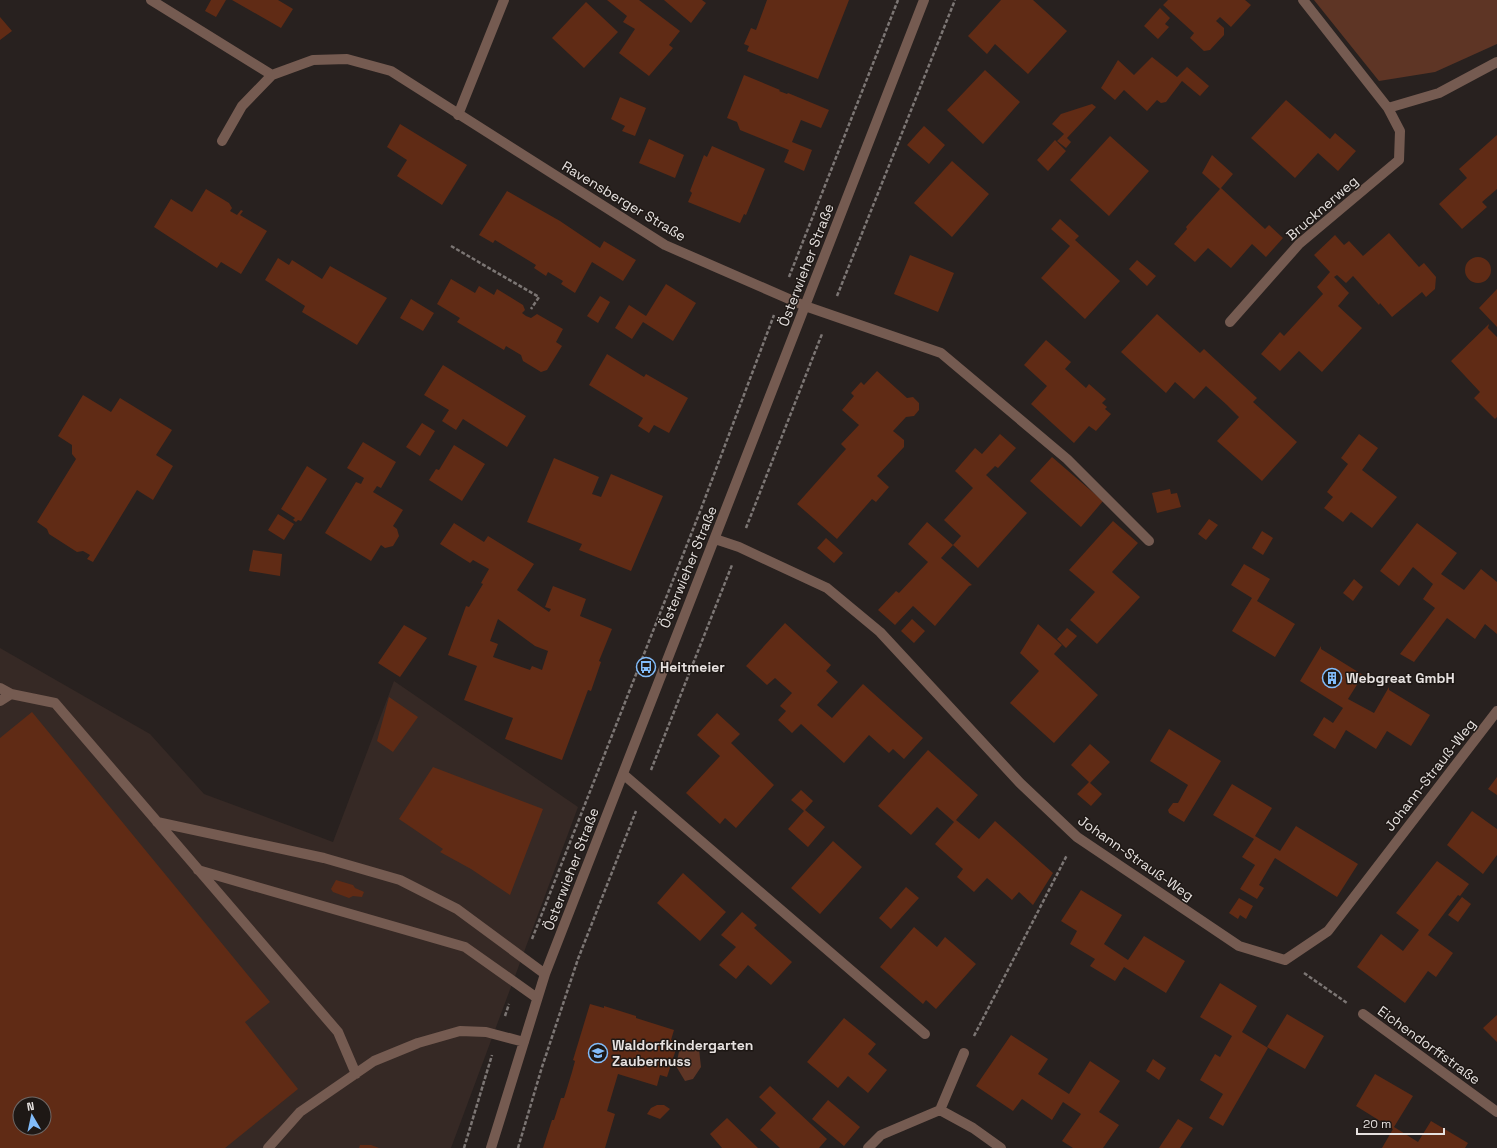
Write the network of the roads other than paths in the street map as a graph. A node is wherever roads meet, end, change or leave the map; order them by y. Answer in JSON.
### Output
{"nodes":[{"id":1,"x":152,"y":0,"type":"edge"},
{"id":2,"x":504,"y":0,"type":"edge"},
{"id":3,"x":924,"y":0,"type":"edge"},
{"id":4,"x":1303,"y":0,"type":"edge"},
{"id":5,"x":1497,"y":62,"type":"edge"},
{"id":6,"x":272,"y":75,"type":"junction"},
{"id":7,"x":1388,"y":108,"type":"junction"},
{"id":8,"x":458,"y":115,"type":"junction"},
{"id":9,"x":222,"y":141,"type":"dead end"},
{"id":10,"x":805,"y":306,"type":"junction"},
{"id":11,"x":1230,"y":322,"type":"dead end"},
{"id":12,"x":715,"y":539,"type":"junction"},
{"id":13,"x":1149,"y":541,"type":"dead end"},
{"id":14,"x":0,"y":688,"type":"edge"},
{"id":15,"x":11,"y":694,"type":"junction"},
{"id":16,"x":0,"y":701,"type":"edge"},
{"id":17,"x":1497,"y":711,"type":"edge"},
{"id":18,"x":624,"y":774,"type":"junction"},
{"id":19,"x":157,"y":822,"type":"junction"},
{"id":20,"x":198,"y":870,"type":"junction"},
{"id":21,"x":545,"y":974,"type":"junction"},
{"id":22,"x":537,"y":998,"type":"junction"},
{"id":23,"x":1363,"y":1014,"type":"road end"},
{"id":24,"x":925,"y":1034,"type":"dead end"},
{"id":25,"x":524,"y":1042,"type":"junction"},
{"id":26,"x":964,"y":1053,"type":"road end"},
{"id":27,"x":356,"y":1074,"type":"junction"},
{"id":28,"x":940,"y":1110,"type":"junction"},
{"id":29,"x":1497,"y":1112,"type":"edge"},
{"id":30,"x":268,"y":1148,"type":"edge"},
{"id":31,"x":491,"y":1148,"type":"edge"},
{"id":32,"x":868,"y":1148,"type":"edge"},
{"id":33,"x":1001,"y":1148,"type":"edge"}],
"edges":[{"from":1,"to":6,"type":"street"},
{"from":2,"to":8,"type":"street"},
{"from":3,"to":10,"type":"street","name":"Österwieher Straße"},
{"from":4,"to":7,"type":"street","name":"Brucknerweg"},
{"from":5,"to":7,"type":"street"},
{"from":6,"to":8,"type":"street","name":"Ravensberger Straße"},
{"from":6,"to":9,"type":"street","name":"Ravensberger Straße"},
{"from":7,"to":11,"type":"street","name":"Brucknerweg"},
{"from":8,"to":10,"type":"street","name":"Ravensberger Straße"},
{"from":10,"to":12,"type":"street","name":"Österwieher Straße"},
{"from":10,"to":13,"type":"street","name":"Ravensberger Straße"},
{"from":12,"to":17,"type":"street","name":"Johann-Strauß-Weg"},
{"from":12,"to":18,"type":"street","name":"Österwieher Straße"},
{"from":14,"to":15,"type":"street"},
{"from":15,"to":16,"type":"street"},
{"from":15,"to":19,"type":"street"},
{"from":18,"to":21,"type":"street","name":"Österwieher Straße"},
{"from":18,"to":24,"type":"street"},
{"from":19,"to":20,"type":"street"},
{"from":19,"to":21,"type":"street"},
{"from":20,"to":22,"type":"street"},
{"from":20,"to":27,"type":"street"},
{"from":21,"to":22,"type":"street","name":"Österwieher Straße"},
{"from":22,"to":25,"type":"street","name":"Österwieher Straße"},
{"from":23,"to":29,"type":"street","name":"Eichendorffstraße"},
{"from":25,"to":27,"type":"street"},
{"from":25,"to":31,"type":"street","name":"Österwieher Straße"},
{"from":26,"to":28,"type":"street"},
{"from":27,"to":30,"type":"street"},
{"from":28,"to":32,"type":"street"},
{"from":28,"to":33,"type":"street"}]}
